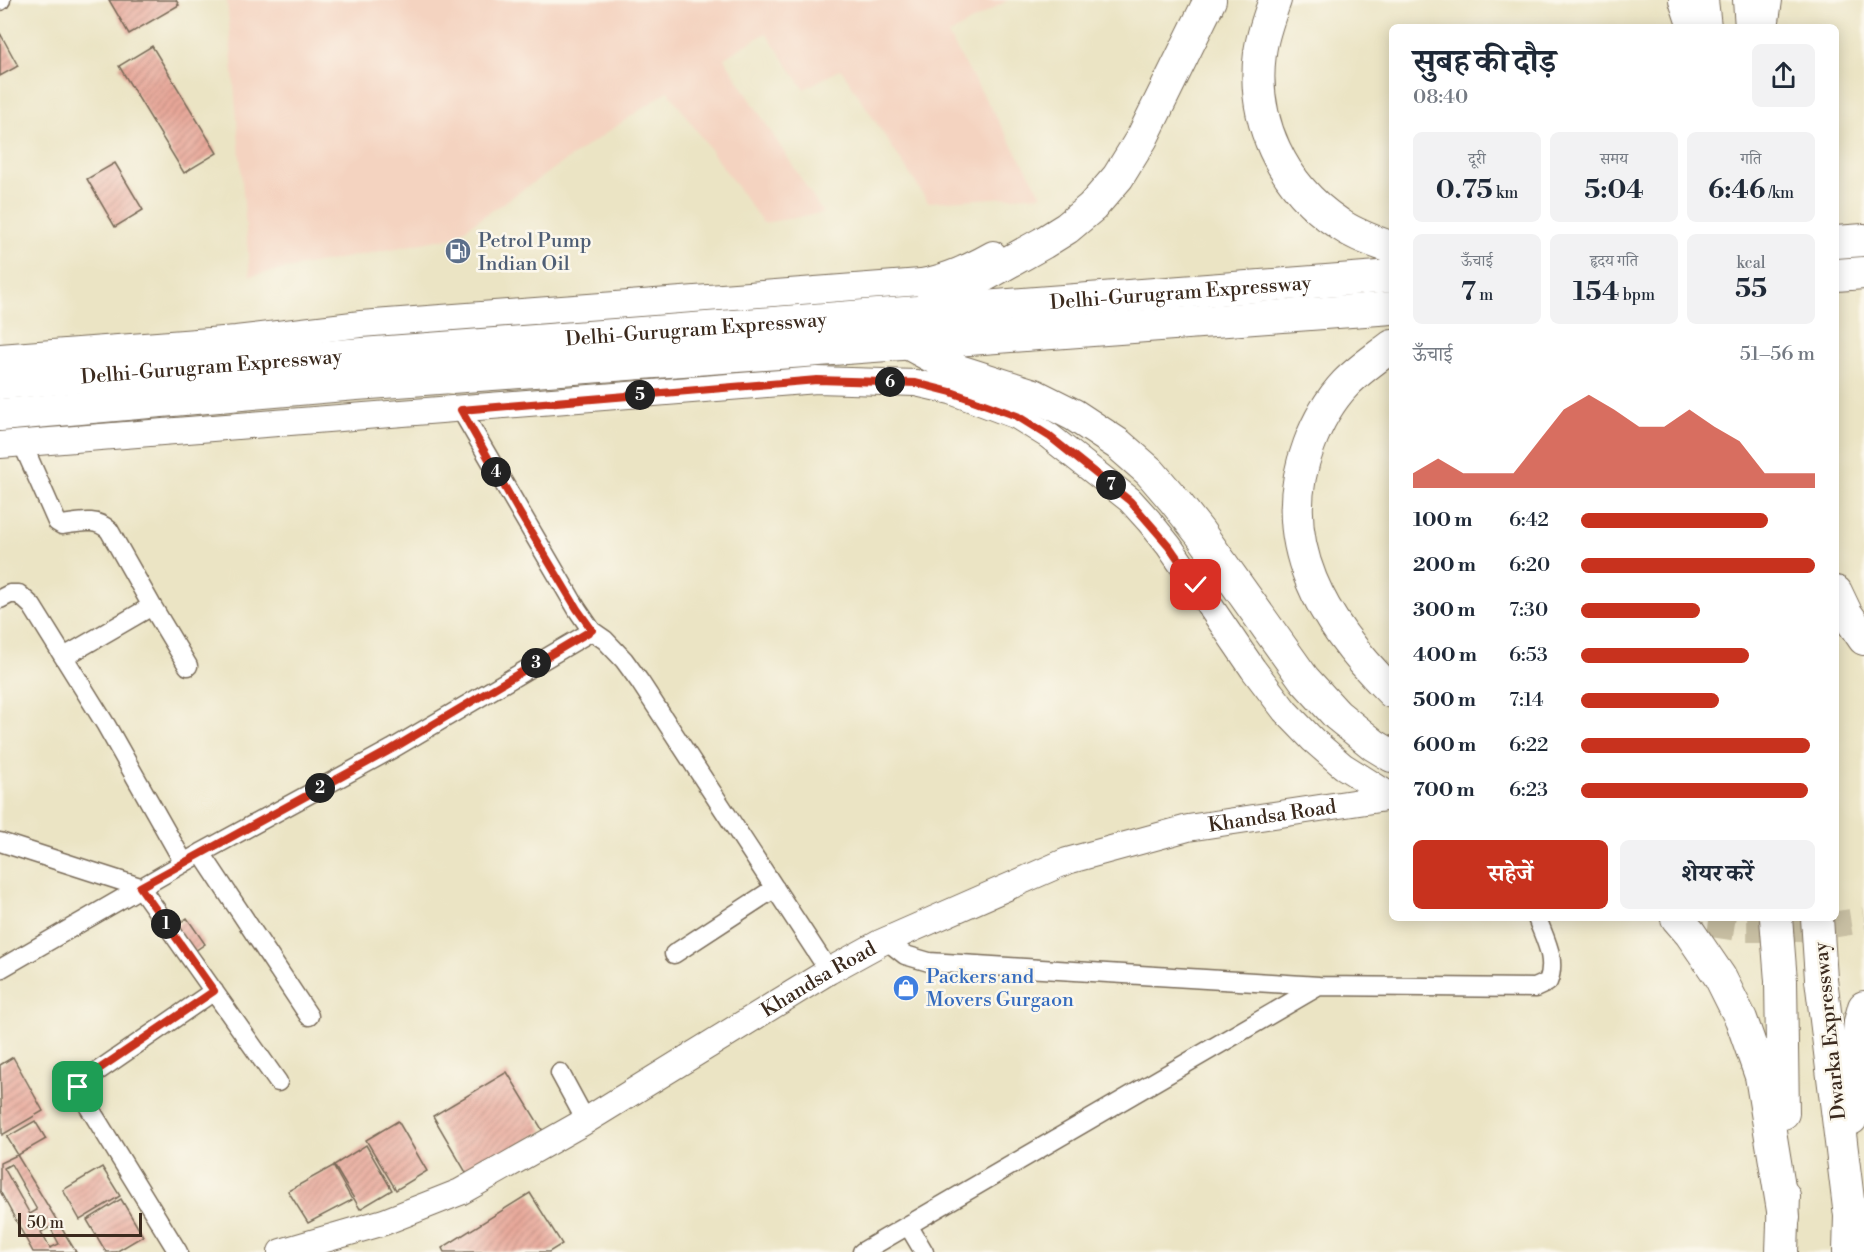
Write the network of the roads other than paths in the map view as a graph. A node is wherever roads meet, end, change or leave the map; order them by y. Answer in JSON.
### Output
{"nodes":[{"id":1,"x":1210,"y":0,"type":"edge"},
{"id":2,"x":1275,"y":0,"type":"edge"},
{"id":3,"x":1685,"y":0,"type":"edge"},
{"id":4,"x":1705,"y":0,"type":"edge"},
{"id":5,"x":1746,"y":0,"type":"edge"},
{"id":6,"x":1766,"y":0,"type":"edge"},
{"id":7,"x":1693,"y":24,"type":"edge"},
{"id":8,"x":1707,"y":24,"type":"edge"},
{"id":9,"x":1748,"y":24,"type":"edge"},
{"id":10,"x":1762,"y":24,"type":"edge"},
{"id":11,"x":1080,"y":218,"type":"junction"},
{"id":12,"x":1864,"y":240,"type":"edge"},
{"id":13,"x":1839,"y":242,"type":"edge"},
{"id":14,"x":1389,"y":247,"type":"edge"},
{"id":15,"x":1864,"y":273,"type":"edge"},
{"id":16,"x":1839,"y":275,"type":"edge"},
{"id":17,"x":1389,"y":276,"type":"edge"},
{"id":18,"x":1389,"y":308,"type":"edge"},
{"id":19,"x":919,"y":312,"type":"junction"},
{"id":20,"x":909,"y":344,"type":"junction"},
{"id":21,"x":1389,"y":348,"type":"edge"},
{"id":22,"x":0,"y":357,"type":"edge"},
{"id":23,"x":0,"y":383,"type":"edge"},
{"id":24,"x":461,"y":410,"type":"junction"},
{"id":25,"x":0,"y":415,"type":"edge"},
{"id":26,"x":11,"y":444,"type":"edge"},
{"id":27,"x":0,"y":599,"type":"edge"},
{"id":28,"x":1841,"y":602,"type":"edge"},
{"id":29,"x":152,"y":606,"type":"junction"},
{"id":30,"x":592,"y":630,"type":"junction"},
{"id":31,"x":1864,"y":639,"type":"edge"},
{"id":32,"x":64,"y":657,"type":"junction"},
{"id":33,"x":188,"y":666,"type":"dead end"},
{"id":34,"x":1389,"y":689,"type":"edge"},
{"id":35,"x":1389,"y":754,"type":"edge"},
{"id":36,"x":1389,"y":795,"type":"edge"},
{"id":37,"x":1389,"y":797,"type":"edge"},
{"id":38,"x":0,"y":842,"type":"edge"},
{"id":39,"x":201,"y":853,"type":"junction"},
{"id":40,"x":184,"y":863,"type":"junction"},
{"id":41,"x":140,"y":887,"type":"junction"},
{"id":42,"x":775,"y":888,"type":"junction"},
{"id":43,"x":1538,"y":921,"type":"edge"},
{"id":44,"x":1680,"y":921,"type":"edge"},
{"id":45,"x":1776,"y":921,"type":"edge"},
{"id":46,"x":1817,"y":921,"type":"edge"},
{"id":47,"x":886,"y":940,"type":"junction"},
{"id":48,"x":674,"y":954,"type":"dead end"},
{"id":49,"x":0,"y":969,"type":"edge"},
{"id":50,"x":829,"y":971,"type":"junction"},
{"id":51,"x":1319,"y":986,"type":"junction"},
{"id":52,"x":214,"y":991,"type":"junction"},
{"id":53,"x":1864,"y":1006,"type":"edge"},
{"id":54,"x":309,"y":1016,"type":"dead end"},
{"id":55,"x":560,"y":1073,"type":"dead end"},
{"id":56,"x":278,"y":1082,"type":"dead end"},
{"id":57,"x":586,"y":1120,"type":"junction"},
{"id":58,"x":1850,"y":1216,"type":"junction"},
{"id":59,"x":1784,"y":1217,"type":"junction"},
{"id":60,"x":908,"y":1225,"type":"junction"},
{"id":61,"x":178,"y":1252,"type":"edge"},
{"id":62,"x":280,"y":1252,"type":"edge"},
{"id":63,"x":862,"y":1252,"type":"edge"},
{"id":64,"x":924,"y":1252,"type":"edge"},
{"id":65,"x":1782,"y":1252,"type":"edge"},
{"id":66,"x":1849,"y":1252,"type":"edge"}],
"edges":[{"from":1,"to":11,"type":"highway"},
{"from":2,"to":14,"type":"highway"},
{"from":3,"to":7,"type":"highway"},
{"from":4,"to":8,"type":"main road"},
{"from":5,"to":9,"type":"main road"},
{"from":6,"to":10,"type":"highway"},
{"from":11,"to":19,"type":"highway"},
{"from":11,"to":22,"type":"main road"},
{"from":12,"to":13,"type":"highway"},
{"from":15,"to":16,"type":"highway"},
{"from":17,"to":19,"type":"highway","name":"Delhi-Gurugram Expressway"},
{"from":18,"to":20,"type":"highway","name":"Delhi-Gurugram Expressway"},
{"from":19,"to":23,"type":"highway","name":"Delhi-Gurugram Expressway"},
{"from":20,"to":25,"type":"highway","name":"Delhi-Gurugram Expressway"},
{"from":20,"to":35,"type":"highway"},
{"from":21,"to":34,"type":"highway"},
{"from":24,"to":26,"type":"main road"},
{"from":24,"to":30,"type":"street"},
{"from":24,"to":36,"type":"main road"},
{"from":26,"to":29,"type":"street"},
{"from":27,"to":32,"type":"street"},
{"from":28,"to":31,"type":"highway"},
{"from":29,"to":32,"type":"street"},
{"from":29,"to":33,"type":"street"},
{"from":30,"to":39,"type":"street"},
{"from":30,"to":42,"type":"street"},
{"from":32,"to":40,"type":"street"},
{"from":37,"to":47,"type":"main road","name":"Khandsa Road"},
{"from":38,"to":41,"type":"street"},
{"from":39,"to":40,"type":"street"},
{"from":39,"to":54,"type":"street"},
{"from":40,"to":41,"type":"street"},
{"from":41,"to":49,"type":"street"},
{"from":41,"to":52,"type":"street"},
{"from":42,"to":48,"type":"street"},
{"from":42,"to":50,"type":"street"},
{"from":43,"to":51,"type":"street"},
{"from":44,"to":59,"type":"highway"},
{"from":45,"to":59,"type":"highway","bridge":true},
{"from":46,"to":58,"type":"highway","name":"Dwarka Expressway","bridge":true},
{"from":47,"to":50,"type":"main road","name":"Khandsa Road"},
{"from":47,"to":51,"type":"street"},
{"from":50,"to":57,"type":"main road","name":"Khandsa Road"},
{"from":51,"to":60,"type":"street"},
{"from":52,"to":56,"type":"street"},
{"from":52,"to":61,"type":"street"},
{"from":53,"to":58,"type":"highway"},
{"from":55,"to":57,"type":"street"},
{"from":57,"to":62,"type":"main road","name":"Khandsa Road"},
{"from":58,"to":66,"type":"highway","name":"Dwarka Expressway"},
{"from":59,"to":65,"type":"highway"},
{"from":60,"to":63,"type":"street"},
{"from":60,"to":64,"type":"street"}]}
